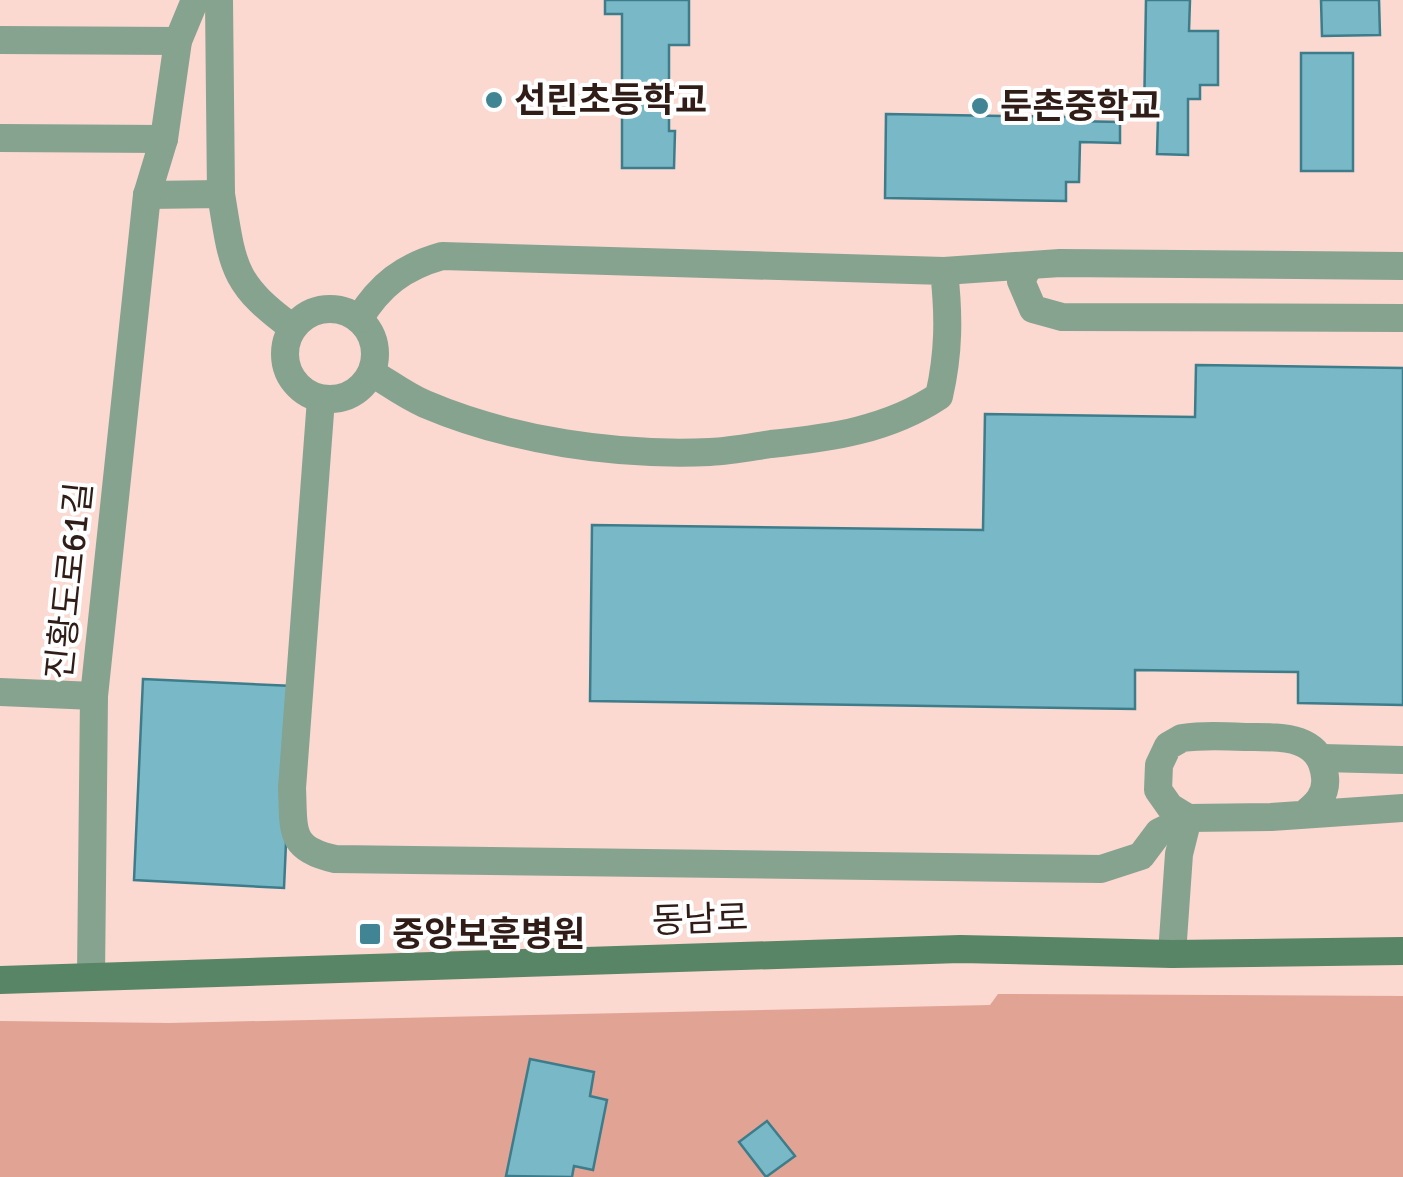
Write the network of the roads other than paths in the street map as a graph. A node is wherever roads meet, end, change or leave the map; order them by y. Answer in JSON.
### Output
{"nodes":[{"id":1,"x":196,"y":0,"type":"edge"},
{"id":2,"x":219,"y":0,"type":"edge"},
{"id":3,"x":0,"y":40,"type":"edge"},
{"id":4,"x":178,"y":41,"type":"junction"},
{"id":5,"x":0,"y":138,"type":"edge"},
{"id":6,"x":164,"y":139,"type":"junction"},
{"id":7,"x":221,"y":194,"type":"junction"},
{"id":8,"x":147,"y":195,"type":"junction"},
{"id":9,"x":1029,"y":266,"type":"junction"},
{"id":10,"x":1403,"y":266,"type":"edge"},
{"id":11,"x":944,"y":271,"type":"junction"},
{"id":12,"x":1403,"y":318,"type":"edge"},
{"id":13,"x":358,"y":319,"type":"junction"},
{"id":14,"x":293,"y":328,"type":"junction"},
{"id":15,"x":372,"y":373,"type":"junction"},
{"id":16,"x":322,"y":399,"type":"junction"},
{"id":17,"x":0,"y":692,"type":"edge"},
{"id":18,"x":94,"y":696,"type":"junction"},
{"id":19,"x":1322,"y":758,"type":"junction"},
{"id":20,"x":1403,"y":760,"type":"edge"},
{"id":21,"x":1403,"y":808,"type":"edge"},
{"id":22,"x":1303,"y":815,"type":"junction"},
{"id":23,"x":1188,"y":818,"type":"junction"},
{"id":24,"x":1403,"y":951,"type":"edge"},
{"id":25,"x":1172,"y":954,"type":"junction"},
{"id":26,"x":92,"y":976,"type":"junction"},
{"id":27,"x":0,"y":980,"type":"edge"}],
"edges":[{"from":1,"to":4,"type":"street","name":"진황도로61길"},
{"from":2,"to":7,"type":"street"},
{"from":3,"to":4,"type":"street"},
{"from":4,"to":6,"type":"street","name":"진황도로61길"},
{"from":5,"to":6,"type":"street"},
{"from":6,"to":8,"type":"street","name":"진황도로61길"},
{"from":7,"to":8,"type":"street"},
{"from":7,"to":14,"type":"street"},
{"from":8,"to":18,"type":"street","name":"진황도로61길"},
{"from":9,"to":10,"type":"street"},
{"from":9,"to":11,"type":"street"},
{"from":9,"to":12,"type":"street"},
{"from":11,"to":13,"type":"street"},
{"from":11,"to":15,"type":"street"},
{"from":13,"to":14,"type":"street"},
{"from":13,"to":15,"type":"street"},
{"from":14,"to":16,"type":"street"},
{"from":15,"to":16,"type":"street"},
{"from":16,"to":23,"type":"street"},
{"from":17,"to":18,"type":"street"},
{"from":18,"to":26,"type":"street","name":"진황도로61길"},
{"from":19,"to":20,"type":"street"},
{"from":19,"to":22,"type":"street"},
{"from":19,"to":23,"type":"street"},
{"from":21,"to":22,"type":"street"},
{"from":22,"to":23,"type":"street"},
{"from":23,"to":25,"type":"street"},
{"from":24,"to":25,"type":"main road","name":"동남로"},
{"from":25,"to":26,"type":"main road","name":"동남로"},
{"from":26,"to":27,"type":"main road","name":"동남로"}]}
